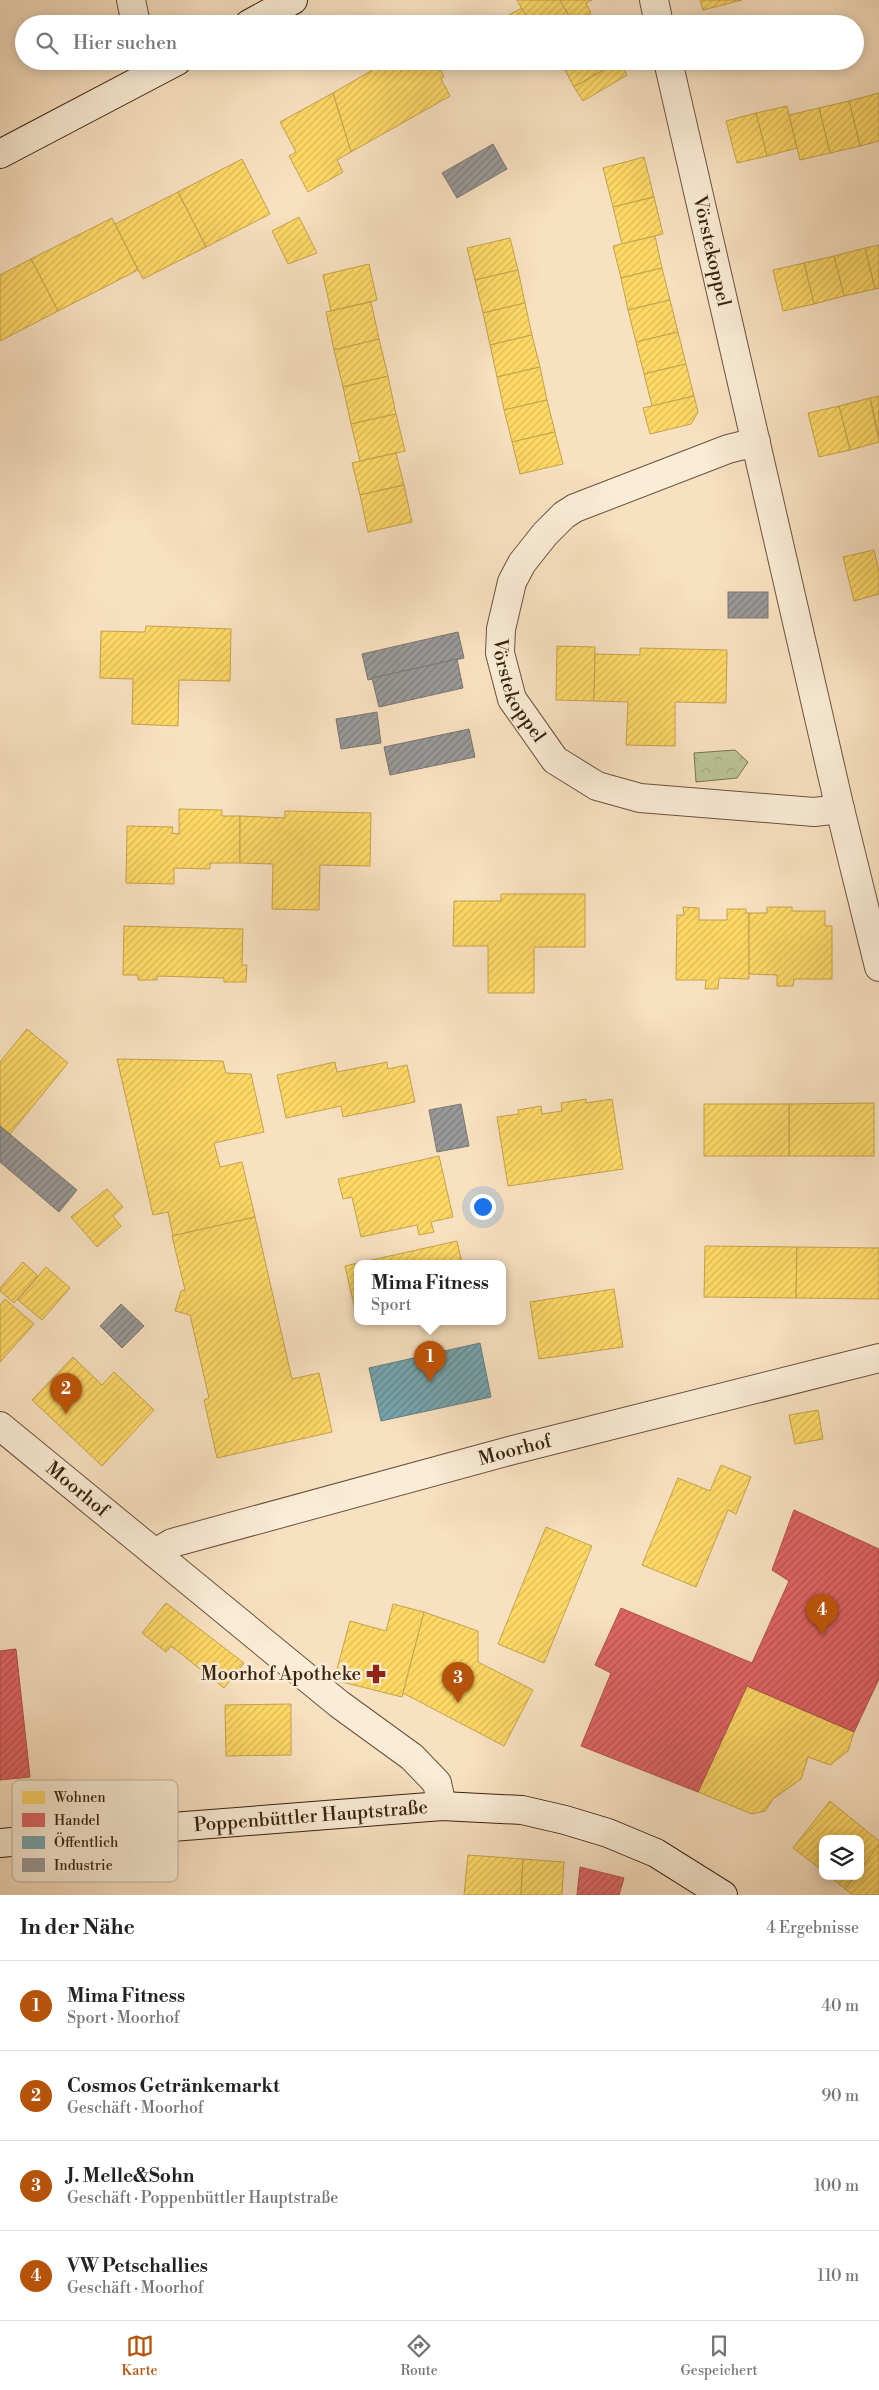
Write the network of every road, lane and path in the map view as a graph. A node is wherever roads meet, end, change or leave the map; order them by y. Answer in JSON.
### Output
{"nodes":[{"id":1,"x":131,"y":0,"type":"edge"},
{"id":2,"x":293,"y":0,"type":"edge"},
{"id":3,"x":654,"y":0,"type":"edge"},
{"id":4,"x":134,"y":15,"type":"edge"},
{"id":5,"x":266,"y":15,"type":"edge"},
{"id":6,"x":657,"y":15,"type":"edge"},
{"id":7,"x":153,"y":70,"type":"edge"},
{"id":8,"x":670,"y":70,"type":"edge"},
{"id":9,"x":0,"y":154,"type":"edge"},
{"id":10,"x":756,"y":442,"type":"junction"},
{"id":11,"x":840,"y":809,"type":"junction"},
{"id":12,"x":879,"y":967,"type":"edge"},
{"id":13,"x":879,"y":1358,"type":"edge"},
{"id":14,"x":0,"y":1426,"type":"edge"},
{"id":15,"x":155,"y":1553,"type":"junction"},
{"id":16,"x":340,"y":1704,"type":"joint"},
{"id":17,"x":442,"y":1806,"type":"junction"},
{"id":18,"x":178,"y":1827,"type":"edge"},
{"id":19,"x":723,"y":1895,"type":"edge"}],
"edges":[{"from":1,"to":4,"type":"street"},
{"from":2,"to":5,"type":"street"},
{"from":3,"to":6,"type":"street"},
{"from":7,"to":9,"type":"street"},
{"from":8,"to":10,"type":"street","name":"Vörstekoppel"},
{"from":10,"to":11,"type":"street","name":"Vörstekoppel"},
{"from":10,"to":11,"type":"street","name":"Vörstekoppel"},
{"from":11,"to":12,"type":"street","name":"Vörstekoppel"},
{"from":13,"to":15,"type":"street","name":"Moorhof"},
{"from":14,"to":15,"type":"street","name":"Moorhof"},
{"from":15,"to":16,"type":"street","name":"Moorhof"},
{"from":16,"to":17,"type":"street","name":"Poppenbüttler Hauptstraße"},
{"from":17,"to":18,"type":"street","name":"Poppenbüttler Hauptstraße"},
{"from":17,"to":19,"type":"street","name":"Poppenbüttler Hauptstraße"}]}
